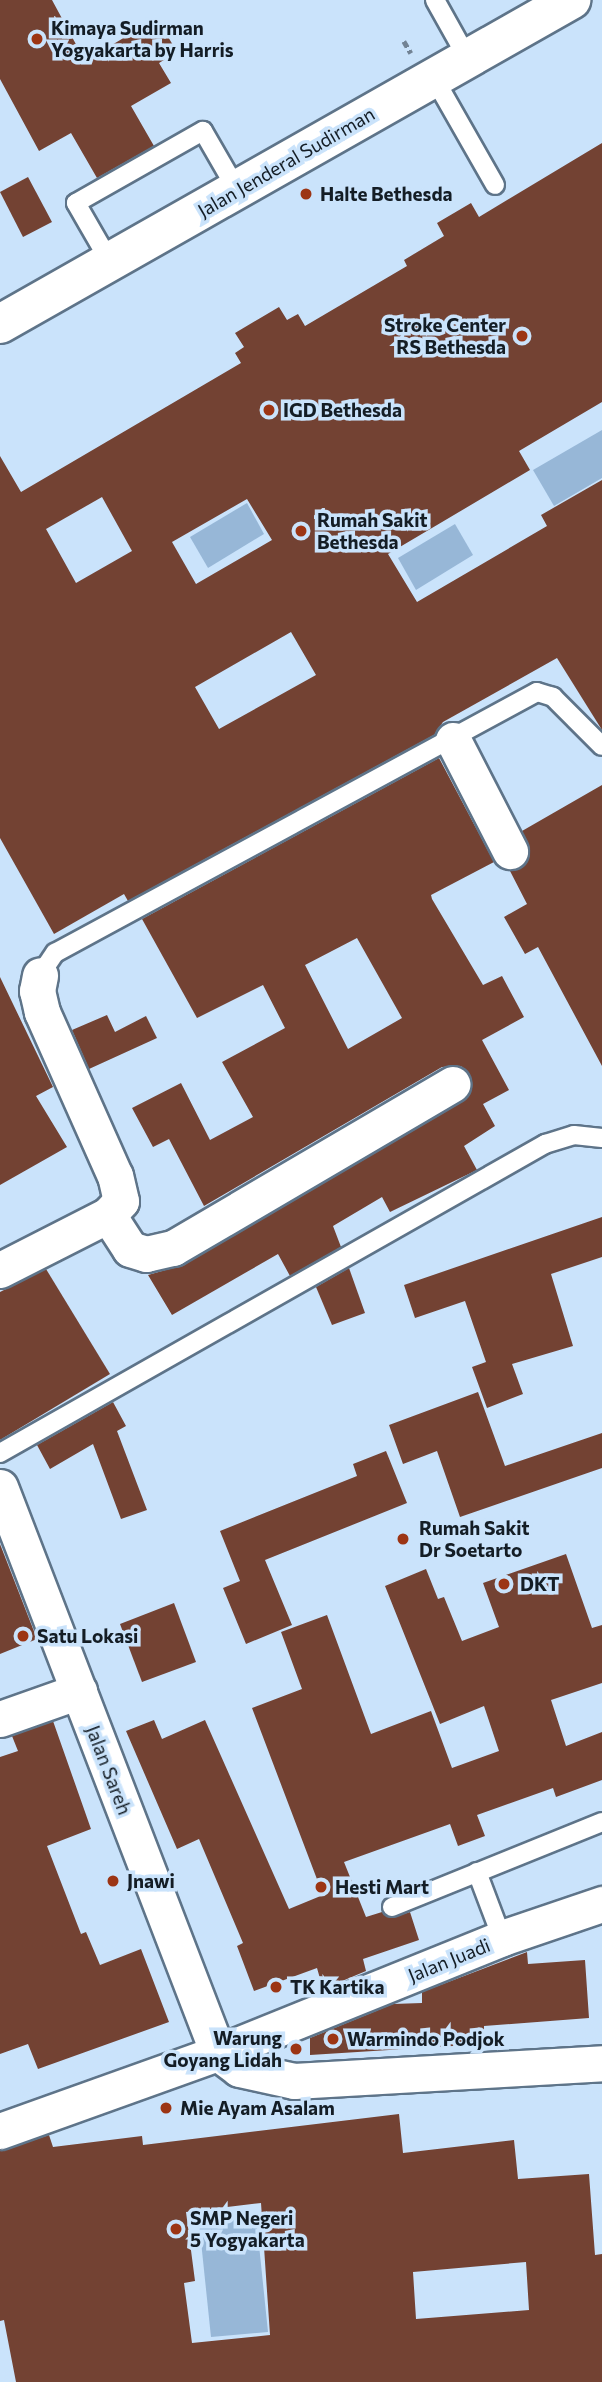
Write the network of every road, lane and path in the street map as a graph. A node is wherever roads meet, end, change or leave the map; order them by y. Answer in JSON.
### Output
{"nodes":[{"id":1,"x":435,"y":0,"type":"edge"},
{"id":2,"x":557,"y":3,"type":"edge"},
{"id":3,"x":468,"y":59,"type":"junction"},
{"id":4,"x":433,"y":78,"type":"junction"},
{"id":5,"x":495,"y":185,"type":"dead end"},
{"id":6,"x":237,"y":190,"type":"junction"},
{"id":7,"x":110,"y":262,"type":"junction"},
{"id":8,"x":0,"y":324,"type":"edge"},
{"id":9,"x":453,"y":740,"type":"junction"},
{"id":10,"x":602,"y":746,"type":"edge"},
{"id":11,"x":510,"y":851,"type":"dead end"},
{"id":12,"x":40,"y":975,"type":"joint"},
{"id":13,"x":452,"y":1084,"type":"dead end"},
{"id":14,"x":602,"y":1138,"type":"edge"},
{"id":15,"x":108,"y":1215,"type":"junction"},
{"id":16,"x":0,"y":1270,"type":"edge"},
{"id":17,"x":0,"y":1453,"type":"edge"},
{"id":18,"x":0,"y":1487,"type":"edge"},
{"id":19,"x":79,"y":1690,"type":"junction"},
{"id":20,"x":0,"y":1719,"type":"edge"},
{"id":21,"x":602,"y":1822,"type":"edge"},
{"id":22,"x":477,"y":1872,"type":"junction"},
{"id":23,"x":601,"y":1902,"type":"edge"},
{"id":24,"x":392,"y":1907,"type":"dead end"},
{"id":25,"x":502,"y":1938,"type":"junction"},
{"id":26,"x":218,"y":2053,"type":"junction"},
{"id":27,"x":602,"y":2063,"type":"edge"},
{"id":28,"x":0,"y":2131,"type":"edge"}],
"edges":[{"from":1,"to":3,"type":"lane"},
{"from":2,"to":3,"type":"main road","name":"Jalan Jenderal Sudirman"},
{"from":3,"to":4,"type":"main road","name":"Jalan Jenderal Sudirman"},
{"from":4,"to":5,"type":"lane"},
{"from":4,"to":6,"type":"main road","name":"Jalan Jenderal Sudirman"},
{"from":6,"to":7,"type":"main road","name":"Jalan Jenderal Sudirman"},
{"from":6,"to":7,"type":"lane"},
{"from":7,"to":8,"type":"main road","name":"Jalan Jenderal Sudirman"},
{"from":9,"to":10,"type":"lane"},
{"from":9,"to":11,"type":"street"},
{"from":9,"to":12,"type":"lane"},
{"from":12,"to":15,"type":"street"},
{"from":13,"to":15,"type":"street"},
{"from":14,"to":17,"type":"lane"},
{"from":15,"to":16,"type":"street"},
{"from":18,"to":19,"type":"street","name":"Jalan Sareh"},
{"from":19,"to":20,"type":"street"},
{"from":19,"to":26,"type":"street","name":"Jalan Sareh"},
{"from":21,"to":22,"type":"lane"},
{"from":22,"to":24,"type":"lane"},
{"from":22,"to":25,"type":"lane"},
{"from":23,"to":25,"type":"street","name":"Jalan Juadi"},
{"from":25,"to":26,"type":"street","name":"Jalan Juadi"},
{"from":26,"to":27,"type":"street"},
{"from":26,"to":28,"type":"street","name":"Jalan Juadi"}]}
